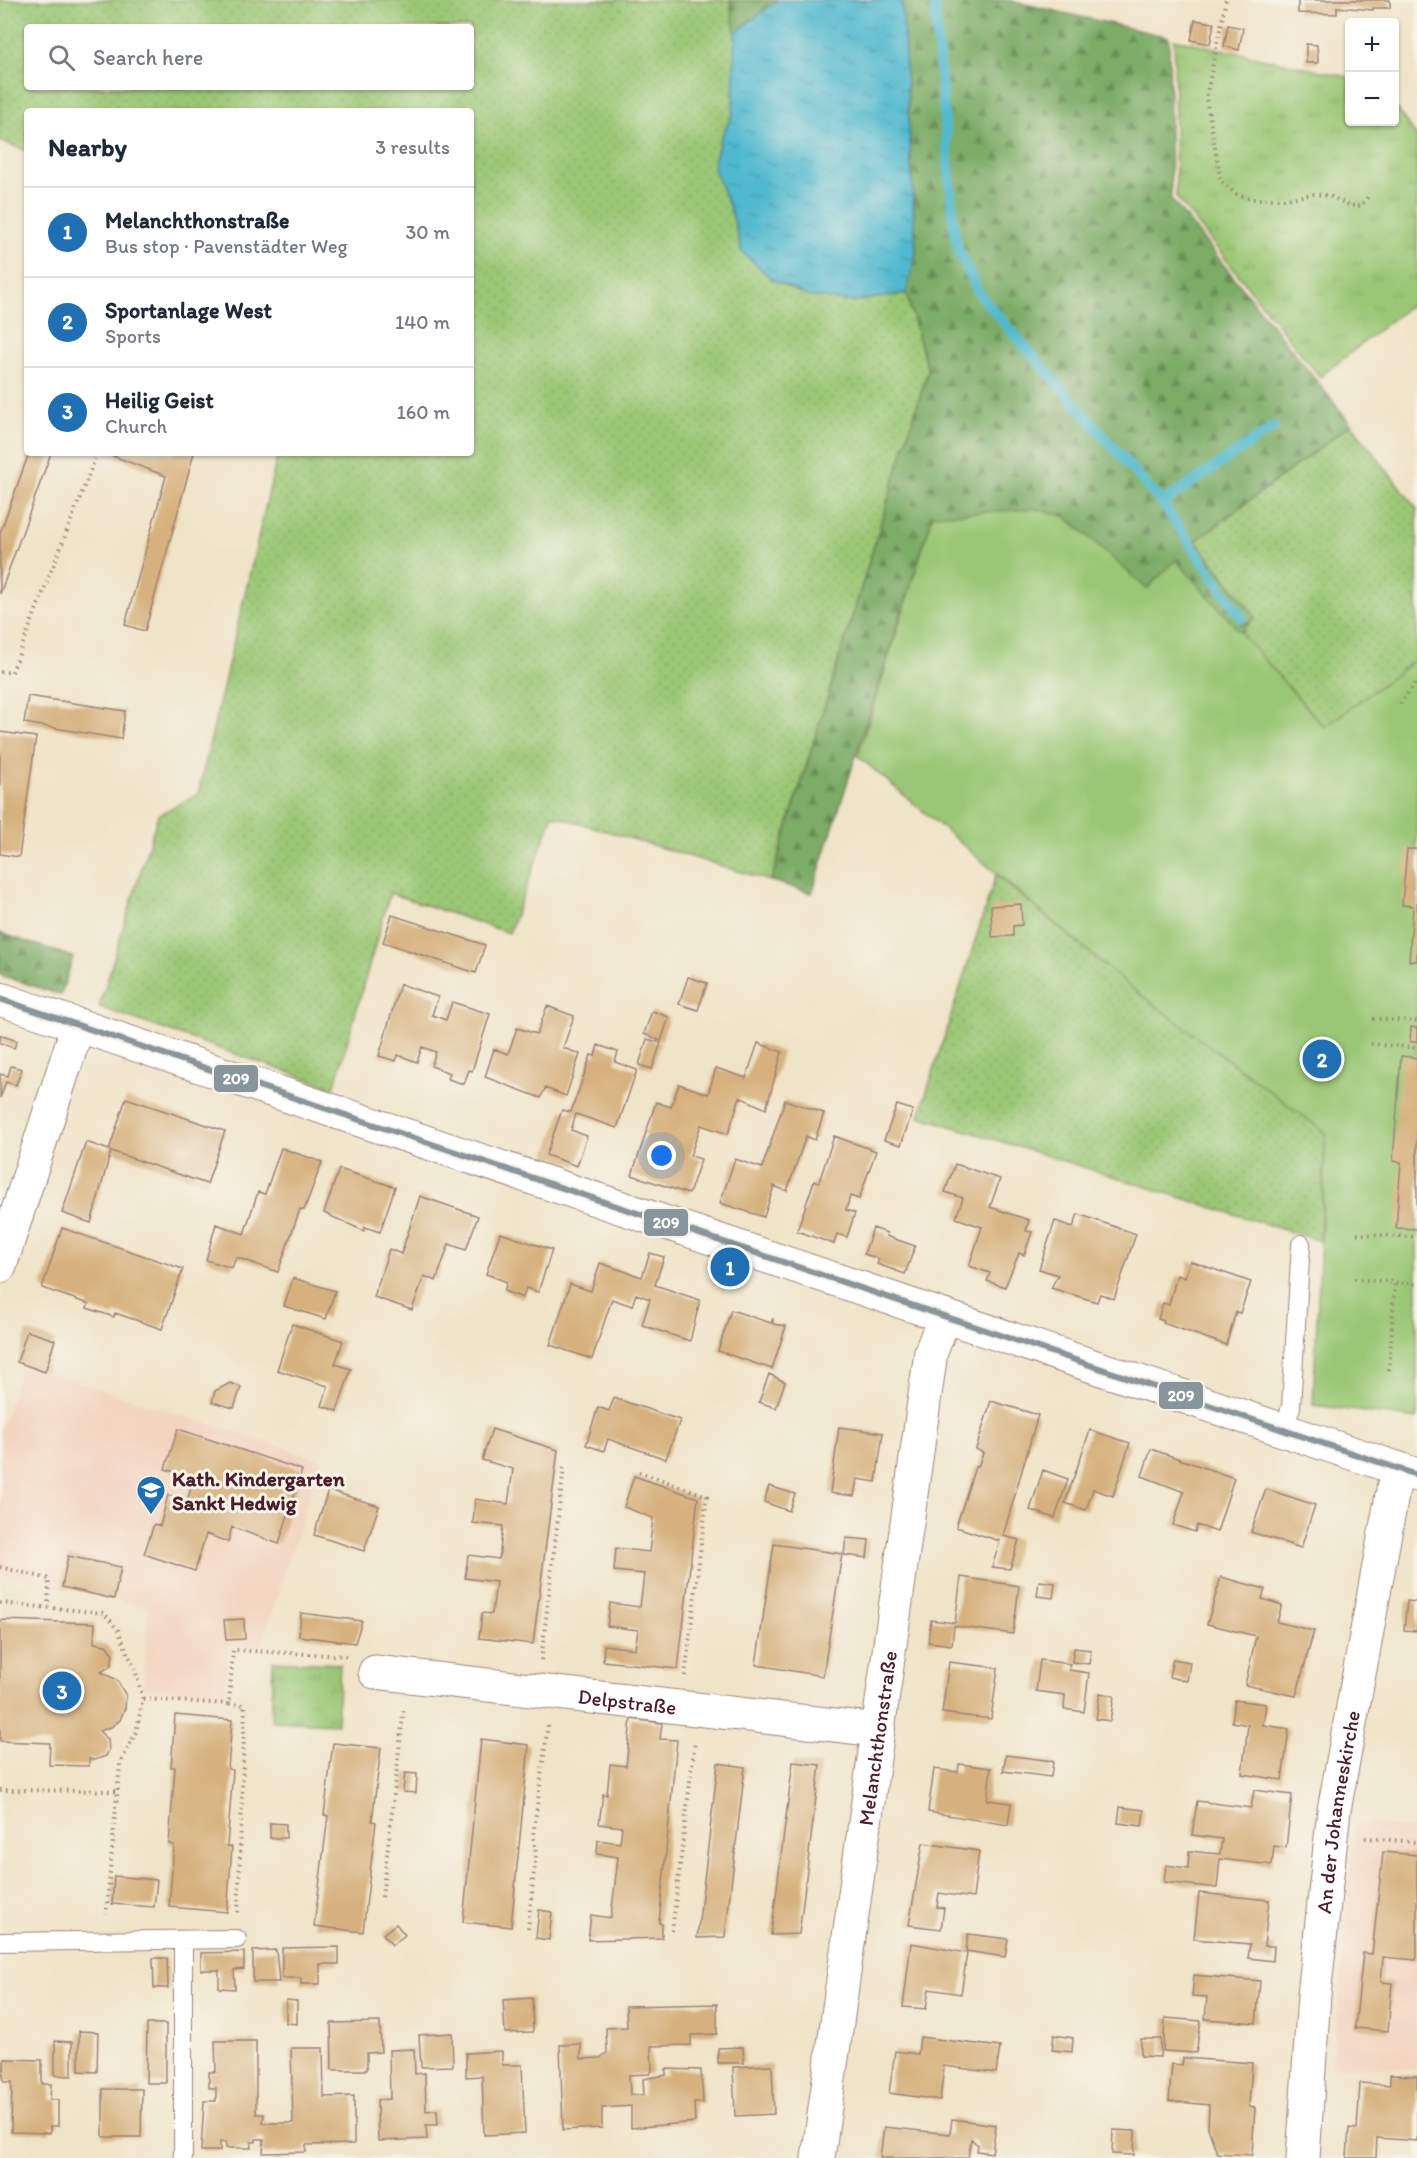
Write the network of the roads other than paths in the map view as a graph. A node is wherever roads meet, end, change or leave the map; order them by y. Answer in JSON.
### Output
{"nodes":[{"id":1,"x":0,"y":999,"type":"edge"},
{"id":2,"x":78,"y":1025,"type":"junction"},
{"id":3,"x":1300,"y":1244,"type":"dead end"},
{"id":4,"x":0,"y":1266,"type":"edge"},
{"id":5,"x":944,"y":1318,"type":"junction"},
{"id":6,"x":1283,"y":1430,"type":"junction"},
{"id":7,"x":1407,"y":1472,"type":"edge"},
{"id":8,"x":375,"y":1672,"type":"road end"},
{"id":9,"x":878,"y":1730,"type":"junction"},
{"id":10,"x":237,"y":1939,"type":"road end"},
{"id":11,"x":183,"y":1940,"type":"junction"},
{"id":12,"x":0,"y":1942,"type":"edge"},
{"id":13,"x":183,"y":2158,"type":"edge"},
{"id":14,"x":818,"y":2158,"type":"edge"},
{"id":15,"x":1303,"y":2158,"type":"edge"}],
"edges":[{"from":1,"to":2,"type":"street"},
{"from":2,"to":4,"type":"street"},
{"from":2,"to":5,"type":"street"},
{"from":3,"to":6,"type":"lane"},
{"from":5,"to":6,"type":"street"},
{"from":5,"to":9,"type":"street","name":"Melanchthonstraße"},
{"from":6,"to":7,"type":"street"},
{"from":7,"to":15,"type":"street","name":"An der Johanneskirche"},
{"from":8,"to":9,"type":"street","name":"Delpstraße"},
{"from":9,"to":14,"type":"street","name":"Melanchthonstraße"},
{"from":10,"to":11,"type":"lane"},
{"from":11,"to":12,"type":"lane"},
{"from":11,"to":13,"type":"lane"}]}
